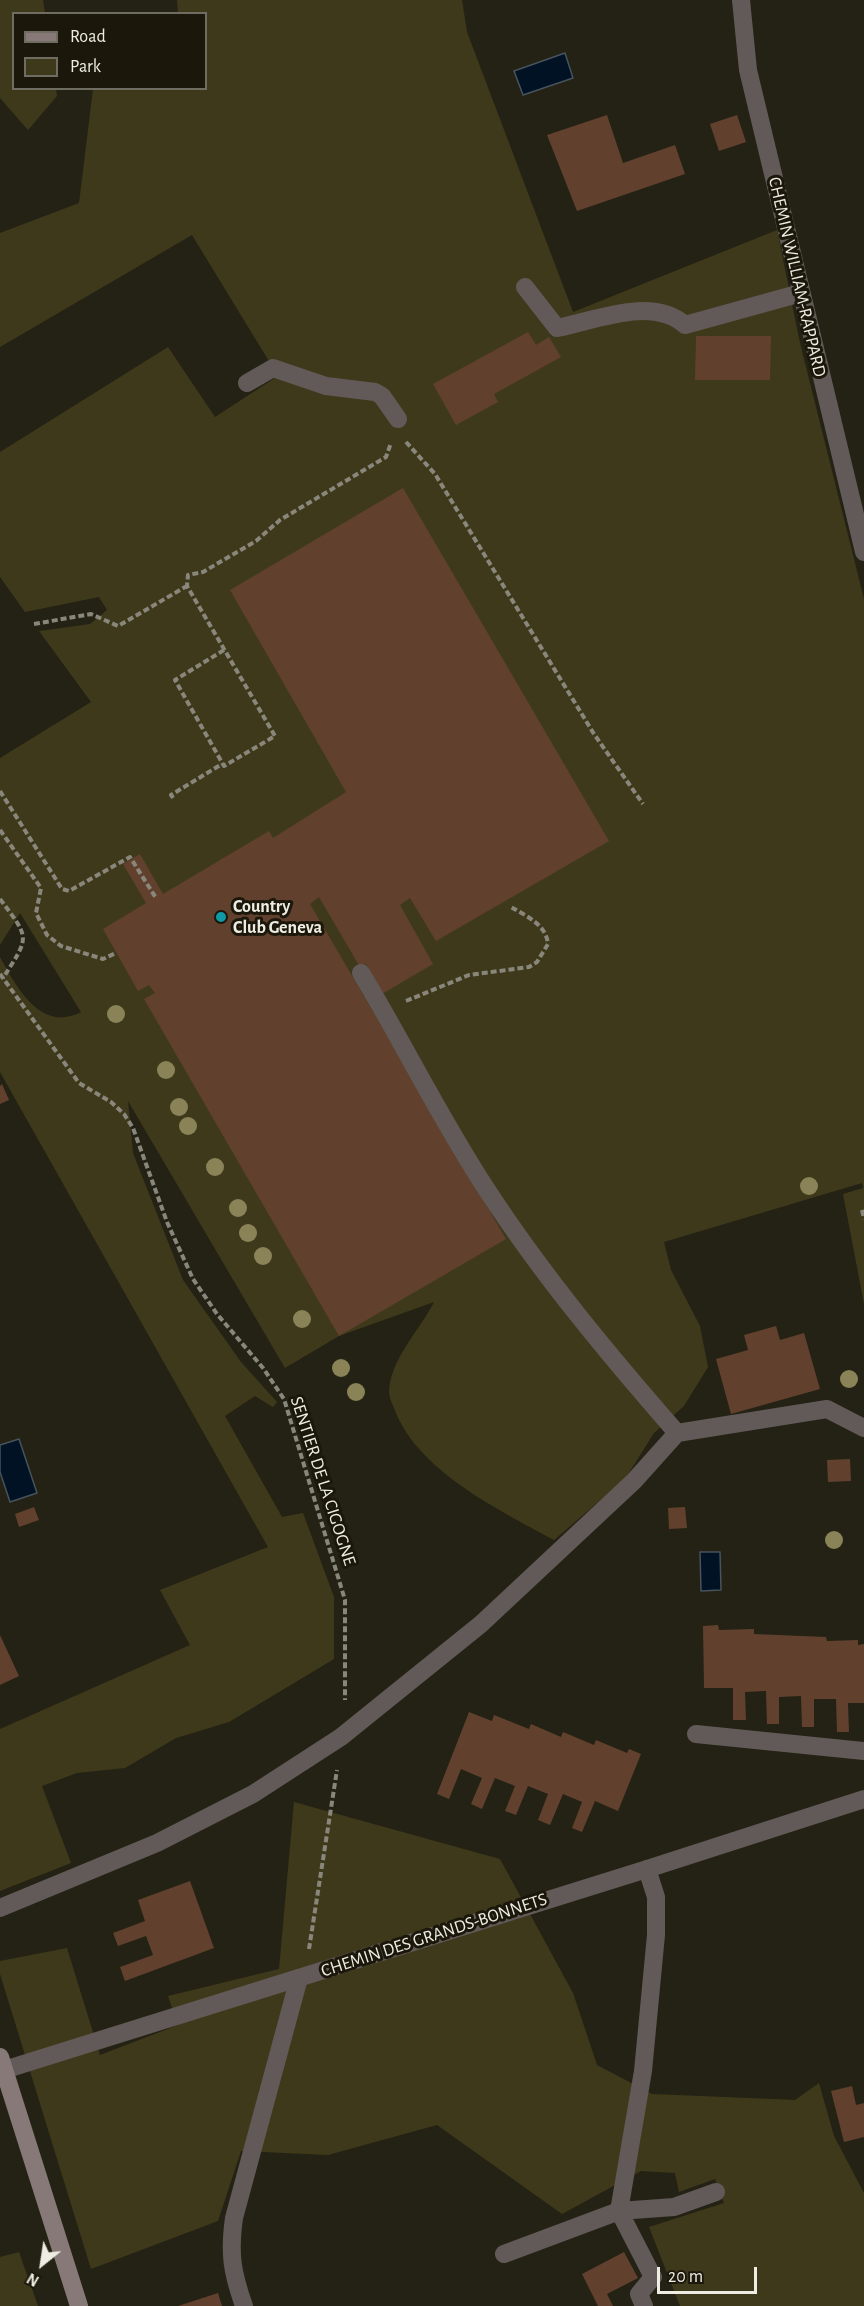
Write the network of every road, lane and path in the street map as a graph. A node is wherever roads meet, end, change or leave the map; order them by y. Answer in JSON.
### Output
{"nodes":[{"id":1,"x":741,"y":0,"type":"edge"},
{"id":2,"x":525,"y":287,"type":"dead end"},
{"id":3,"x":801,"y":293,"type":"junction"},
{"id":4,"x":247,"y":383,"type":"dead end"},
{"id":5,"x":398,"y":419,"type":"junction"},
{"id":6,"x":864,"y":552,"type":"edge"},
{"id":7,"x":187,"y":586,"type":"junction"},
{"id":8,"x":34,"y":624,"type":"dead end"},
{"id":9,"x":224,"y":650,"type":"junction"},
{"id":10,"x":222,"y":764,"type":"junction"},
{"id":11,"x":0,"y":791,"type":"edge"},
{"id":12,"x":172,"y":798,"type":"dead end"},
{"id":13,"x":643,"y":804,"type":"dead end"},
{"id":14,"x":0,"y":830,"type":"edge"},
{"id":15,"x":156,"y":898,"type":"dead end"},
{"id":16,"x":0,"y":899,"type":"edge"},
{"id":17,"x":511,"y":907,"type":"dead end"},
{"id":18,"x":116,"y":953,"type":"dead end"},
{"id":19,"x":361,"y":973,"type":"dead end"},
{"id":20,"x":1,"y":976,"type":"edge"},
{"id":21,"x":385,"y":1012,"type":"junction"},
{"id":22,"x":862,"y":1210,"type":"dead end"},
{"id":23,"x":864,"y":1219,"type":"edge"},
{"id":24,"x":864,"y":1428,"type":"edge"},
{"id":25,"x":677,"y":1433,"type":"junction"},
{"id":26,"x":696,"y":1734,"type":"dead end"},
{"id":27,"x":341,"y":1737,"type":"junction"},
{"id":28,"x":864,"y":1751,"type":"edge"},
{"id":29,"x":864,"y":1798,"type":"edge"},
{"id":30,"x":647,"y":1869,"type":"junction"},
{"id":31,"x":0,"y":1908,"type":"edge"},
{"id":32,"x":299,"y":1978,"type":"junction"},
{"id":33,"x":2,"y":2063,"type":"edge"},
{"id":34,"x":716,"y":2192,"type":"dead end"},
{"id":35,"x":619,"y":2211,"type":"junction"},
{"id":36,"x":504,"y":2254,"type":"dead end"},
{"id":37,"x":79,"y":2306,"type":"edge"},
{"id":38,"x":244,"y":2306,"type":"edge"},
{"id":39,"x":644,"y":2306,"type":"edge"}],
"edges":[{"from":1,"to":3,"type":"street","name":"CHEMIN WILLIAM-RAPPARD"},
{"from":2,"to":3,"type":"street"},
{"from":3,"to":6,"type":"street","name":"CHEMIN WILLIAM-RAPPARD"},
{"from":4,"to":5,"type":"street"},
{"from":5,"to":7,"type":"path"},
{"from":5,"to":13,"type":"path"},
{"from":7,"to":8,"type":"path"},
{"from":7,"to":9,"type":"path"},
{"from":9,"to":10,"type":"path"},
{"from":9,"to":10,"type":"path"},
{"from":10,"to":12,"type":"path"},
{"from":11,"to":15,"type":"path"},
{"from":14,"to":18,"type":"path"},
{"from":16,"to":20,"type":"path"},
{"from":17,"to":21,"type":"path"},
{"from":19,"to":21,"type":"street"},
{"from":20,"to":27,"type":"path","name":"SENTIER DE LA CIGOGNE"},
{"from":21,"to":25,"type":"street"},
{"from":22,"to":23,"type":"path"},
{"from":24,"to":25,"type":"street"},
{"from":25,"to":27,"type":"street"},
{"from":26,"to":28,"type":"street"},
{"from":27,"to":31,"type":"street"},
{"from":27,"to":32,"type":"path","name":"SENTIER DE LA CIGOGNE"},
{"from":29,"to":30,"type":"street","name":"CHEMIN DES GRANDS-BONNETS"},
{"from":30,"to":32,"type":"street","name":"CHEMIN DES GRANDS-BONNETS"},
{"from":30,"to":35,"type":"street"},
{"from":32,"to":33,"type":"street","name":"CHEMIN DES GRANDS-BONNETS"},
{"from":32,"to":38,"type":"street"},
{"from":33,"to":37,"type":"street"},
{"from":34,"to":35,"type":"street"},
{"from":35,"to":36,"type":"street"},
{"from":35,"to":39,"type":"street"}]}
